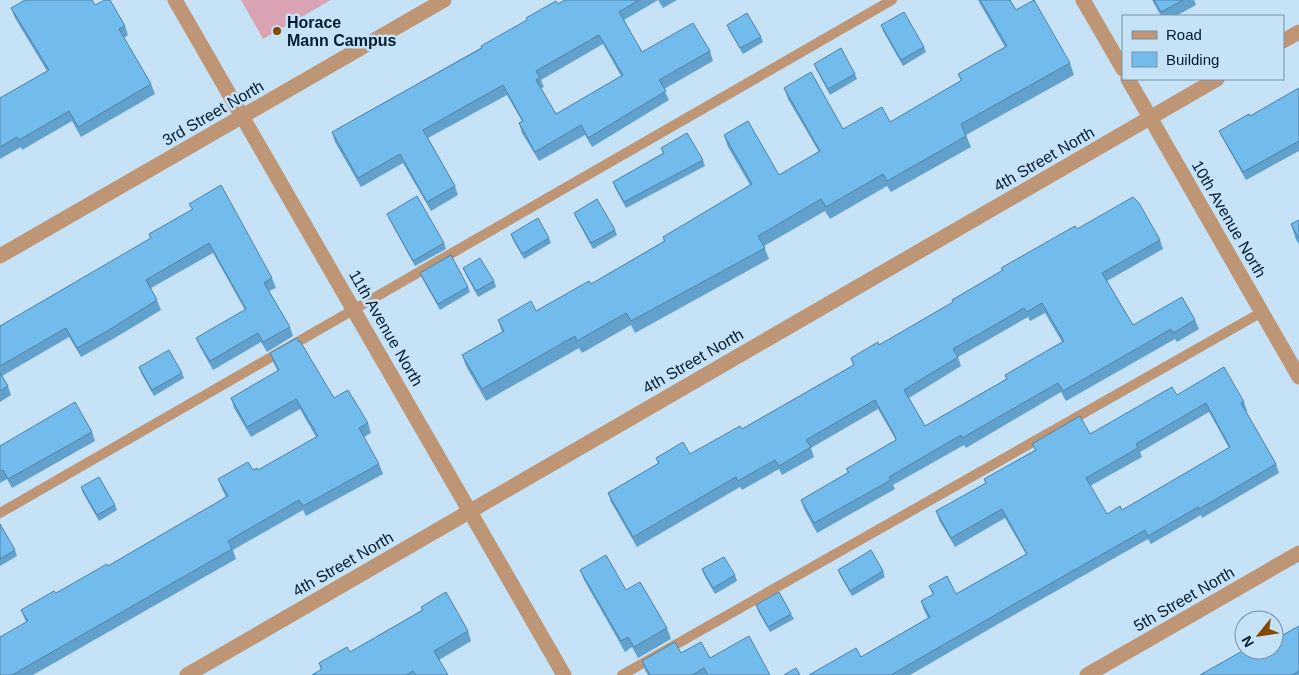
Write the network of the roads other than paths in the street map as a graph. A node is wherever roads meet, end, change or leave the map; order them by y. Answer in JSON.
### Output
{"nodes":[{"id":1,"x":175,"y":0,"type":"edge"},
{"id":2,"x":444,"y":0,"type":"edge"},
{"id":3,"x":892,"y":0,"type":"edge"},
{"id":4,"x":1083,"y":0,"type":"edge"},
{"id":5,"x":1299,"y":32,"type":"edge"},
{"id":6,"x":1284,"y":40,"type":"edge"},
{"id":7,"x":1122,"y":67,"type":"edge"},
{"id":8,"x":1129,"y":80,"type":"edge"},
{"id":9,"x":1216,"y":80,"type":"edge"},
{"id":10,"x":244,"y":116,"type":"junction"},
{"id":11,"x":1151,"y":117,"type":"junction"},
{"id":12,"x":0,"y":256,"type":"edge"},
{"id":13,"x":354,"y":309,"type":"junction"},
{"id":14,"x":1262,"y":312,"type":"junction"},
{"id":15,"x":1299,"y":377,"type":"edge"},
{"id":16,"x":471,"y":511,"type":"junction"},
{"id":17,"x":0,"y":513,"type":"edge"},
{"id":18,"x":1299,"y":553,"type":"edge"},
{"id":19,"x":187,"y":675,"type":"edge"},
{"id":20,"x":564,"y":675,"type":"edge"},
{"id":21,"x":622,"y":675,"type":"edge"},
{"id":22,"x":1088,"y":675,"type":"edge"}],
"edges":[{"from":1,"to":10,"type":"street","name":"11th Avenue North"},
{"from":2,"to":10,"type":"street","name":"3rd Street North"},
{"from":3,"to":13,"type":"lane"},
{"from":4,"to":7,"type":"street"},
{"from":5,"to":6,"type":"street"},
{"from":8,"to":11,"type":"street","name":"10th Avenue North"},
{"from":9,"to":11,"type":"street","name":"4th Street North"},
{"from":10,"to":12,"type":"street","name":"3rd Street North"},
{"from":10,"to":13,"type":"street","name":"11th Avenue North"},
{"from":11,"to":14,"type":"street","name":"10th Avenue North"},
{"from":11,"to":16,"type":"street","name":"4th Street North"},
{"from":13,"to":16,"type":"street","name":"11th Avenue North"},
{"from":13,"to":17,"type":"lane"},
{"from":14,"to":15,"type":"street","name":"10th Avenue North"},
{"from":14,"to":21,"type":"lane"},
{"from":16,"to":19,"type":"street","name":"4th Street North"},
{"from":16,"to":20,"type":"street","name":"11th Avenue North"},
{"from":18,"to":22,"type":"street","name":"5th Street North"}]}
